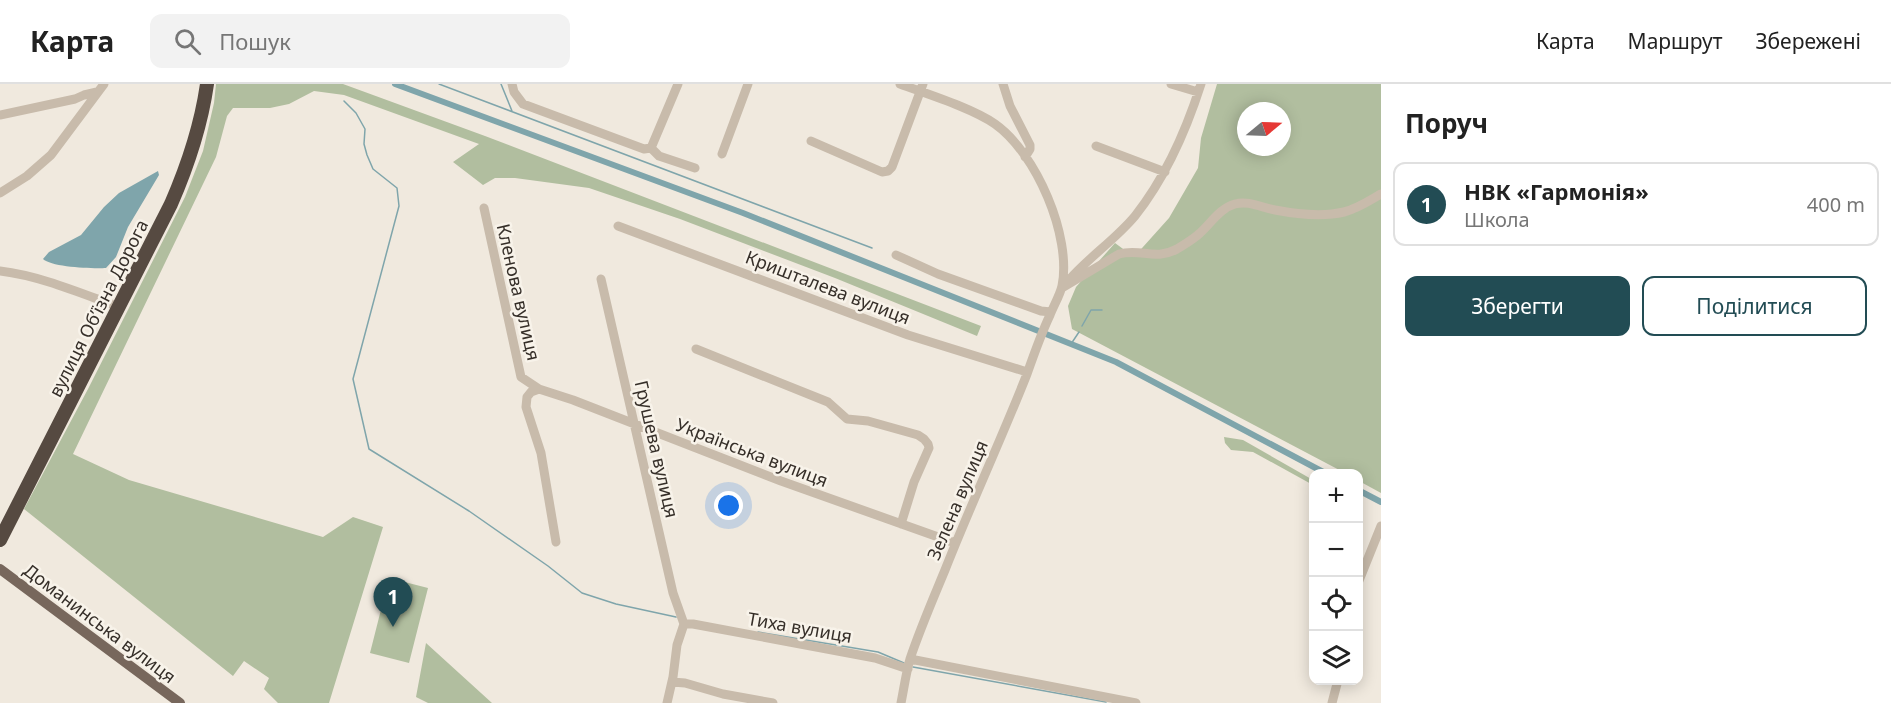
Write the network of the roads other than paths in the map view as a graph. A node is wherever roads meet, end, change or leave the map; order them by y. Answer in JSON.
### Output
{"nodes":[{"id":1,"x":104,"y":84,"type":"edge"},
{"id":2,"x":207,"y":84,"type":"edge"},
{"id":3,"x":512,"y":84,"type":"edge"},
{"id":4,"x":678,"y":84,"type":"edge"},
{"id":5,"x":748,"y":84,"type":"edge"},
{"id":6,"x":900,"y":84,"type":"edge"},
{"id":7,"x":1003,"y":84,"type":"edge"},
{"id":8,"x":1171,"y":84,"type":"edge"},
{"id":9,"x":922,"y":88,"type":"edge"},
{"id":10,"x":1199,"y":88,"type":"edge"},
{"id":11,"x":97,"y":93,"type":"junction"},
{"id":12,"x":75,"y":99,"type":"junction"},
{"id":13,"x":82,"y":114,"type":"junction"},
{"id":14,"x":0,"y":115,"type":"edge"},
{"id":15,"x":811,"y":141,"type":"dead end"},
{"id":16,"x":1096,"y":146,"type":"dead end"},
{"id":17,"x":651,"y":148,"type":"junction"},
{"id":18,"x":722,"y":154,"type":"dead end"},
{"id":19,"x":1025,"y":157,"type":"junction"},
{"id":20,"x":695,"y":168,"type":"dead end"},
{"id":21,"x":1165,"y":172,"type":"junction"},
{"id":22,"x":0,"y":193,"type":"edge"},
{"id":23,"x":1381,"y":194,"type":"edge"},
{"id":24,"x":484,"y":208,"type":"dead end"},
{"id":25,"x":618,"y":226,"type":"dead end"},
{"id":26,"x":896,"y":255,"type":"dead end"},
{"id":27,"x":0,"y":272,"type":"edge"},
{"id":28,"x":601,"y":279,"type":"dead end"},
{"id":29,"x":1062,"y":288,"type":"junction"},
{"id":30,"x":118,"y":307,"type":"junction"},
{"id":31,"x":1049,"y":316,"type":"junction"},
{"id":32,"x":696,"y":349,"type":"dead end"},
{"id":33,"x":1027,"y":372,"type":"junction"},
{"id":34,"x":539,"y":389,"type":"junction"},
{"id":35,"x":635,"y":425,"type":"junction"},
{"id":36,"x":901,"y":524,"type":"junction"},
{"id":37,"x":1381,"y":526,"type":"edge"},
{"id":38,"x":0,"y":540,"type":"edge"},
{"id":39,"x":556,"y":542,"type":"dead end"},
{"id":40,"x":955,"y":543,"type":"junction"},
{"id":41,"x":0,"y":569,"type":"edge"},
{"id":42,"x":1361,"y":577,"type":"edge"},
{"id":43,"x":684,"y":624,"type":"junction"},
{"id":44,"x":909,"y":664,"type":"junction"},
{"id":45,"x":672,"y":682,"type":"junction"},
{"id":46,"x":1337,"y":685,"type":"edge"},
{"id":47,"x":180,"y":703,"type":"edge"},
{"id":48,"x":667,"y":703,"type":"edge"},
{"id":49,"x":773,"y":703,"type":"edge"},
{"id":50,"x":901,"y":703,"type":"edge"},
{"id":51,"x":1136,"y":703,"type":"edge"},
{"id":52,"x":1332,"y":703,"type":"edge"}],
"edges":[{"from":1,"to":11,"type":"street"},
{"from":2,"to":30,"type":"highway","name":"вулиця Обʼїзна Дорога"},
{"from":3,"to":17,"type":"street"},
{"from":4,"to":17,"type":"street"},
{"from":5,"to":18,"type":"street"},
{"from":6,"to":9,"type":"street"},
{"from":7,"to":19,"type":"street"},
{"from":8,"to":10,"type":"street"},
{"from":9,"to":15,"type":"street"},
{"from":9,"to":19,"type":"street"},
{"from":10,"to":21,"type":"street"},
{"from":11,"to":12,"type":"street"},
{"from":11,"to":13,"type":"street"},
{"from":12,"to":13,"type":"street"},
{"from":12,"to":14,"type":"street"},
{"from":13,"to":22,"type":"street"},
{"from":16,"to":21,"type":"street"},
{"from":17,"to":20,"type":"street"},
{"from":19,"to":29,"type":"street"},
{"from":21,"to":29,"type":"street"},
{"from":23,"to":29,"type":"street"},
{"from":24,"to":34,"type":"street","name":"Кленова вулиця"},
{"from":25,"to":33,"type":"street","name":"Кришталева вулиця"},
{"from":26,"to":31,"type":"street"},
{"from":27,"to":30,"type":"street"},
{"from":28,"to":35,"type":"street","name":"Грушева вулиця"},
{"from":29,"to":31,"type":"street","name":"Зелена вулиця"},
{"from":30,"to":38,"type":"highway","name":"вулиця Обʼїзна Дорога"},
{"from":31,"to":33,"type":"street","name":"Зелена вулиця"},
{"from":32,"to":36,"type":"street"},
{"from":33,"to":40,"type":"street","name":"Зелена вулиця"},
{"from":34,"to":35,"type":"street","name":"Українська вулиця"},
{"from":34,"to":39,"type":"street"},
{"from":35,"to":36,"type":"street","name":"Українська вулиця"},
{"from":35,"to":43,"type":"street","name":"Грушева вулиця"},
{"from":36,"to":40,"type":"street","name":"Українська вулиця"},
{"from":37,"to":42,"type":"street"},
{"from":40,"to":44,"type":"street","name":"Зелена вулиця"},
{"from":41,"to":47,"type":"main road","name":"Доманинська вулиця"},
{"from":43,"to":44,"type":"street","name":"Тиха вулиця"},
{"from":43,"to":45,"type":"street"},
{"from":44,"to":50,"type":"street","name":"Зелена вулиця"},
{"from":44,"to":51,"type":"street","name":"Тиха вулиця"},
{"from":45,"to":48,"type":"street"},
{"from":45,"to":49,"type":"street"},
{"from":46,"to":52,"type":"street"}]}
